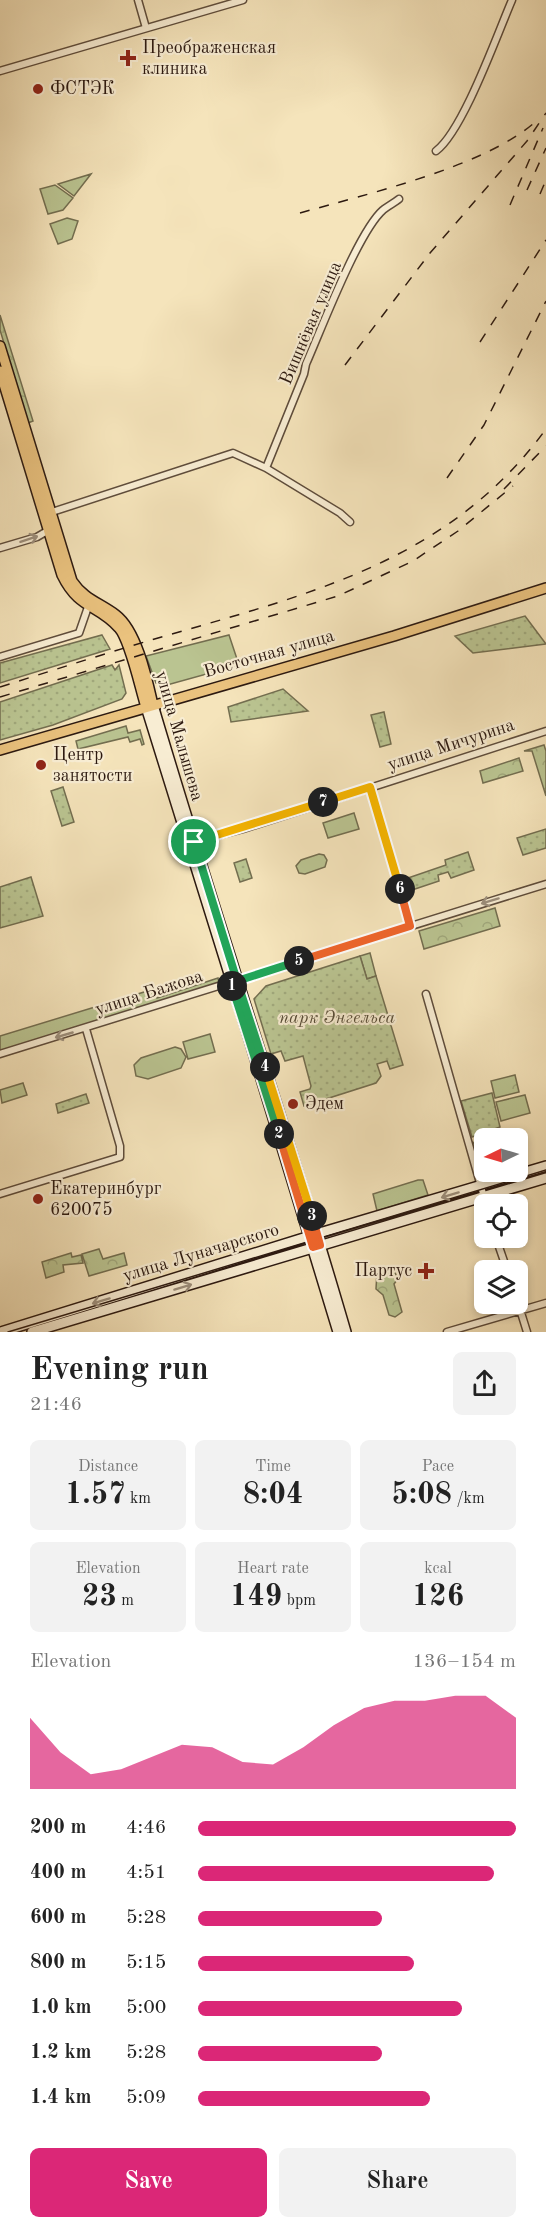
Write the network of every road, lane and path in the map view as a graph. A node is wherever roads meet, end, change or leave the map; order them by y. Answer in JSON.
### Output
{"nodes":[{"id":1,"x":138,"y":0,"type":"edge"},
{"id":2,"x":243,"y":0,"type":"edge"},
{"id":3,"x":512,"y":0,"type":"edge"},
{"id":4,"x":146,"y":28,"type":"junction"},
{"id":5,"x":0,"y":71,"type":"edge"},
{"id":6,"x":436,"y":151,"type":"dead end"},
{"id":7,"x":399,"y":199,"type":"dead end"},
{"id":8,"x":0,"y":346,"type":"edge"},
{"id":9,"x":0,"y":372,"type":"edge"},
{"id":10,"x":266,"y":468,"type":"junction"},
{"id":11,"x":49,"y":517,"type":"junction"},
{"id":12,"x":350,"y":522,"type":"dead end"},
{"id":13,"x":48,"y":532,"type":"junction"},
{"id":14,"x":0,"y":548,"type":"edge"},
{"id":15,"x":546,"y":588,"type":"edge"},
{"id":16,"x":88,"y":607,"type":"junction"},
{"id":17,"x":0,"y":657,"type":"edge"},
{"id":18,"x":149,"y":706,"type":"junction"},
{"id":19,"x":546,"y":731,"type":"edge"},
{"id":20,"x":0,"y":750,"type":"edge"},
{"id":21,"x":370,"y":787,"type":"junction"},
{"id":22,"x":194,"y":842,"type":"junction"},
{"id":23,"x":546,"y":884,"type":"edge"},
{"id":24,"x":410,"y":926,"type":"junction"},
{"id":25,"x":234,"y":982,"type":"junction"},
{"id":26,"x":426,"y":994,"type":"dead end"},
{"id":27,"x":86,"y":1029,"type":"junction"},
{"id":28,"x":0,"y":1054,"type":"edge"},
{"id":29,"x":546,"y":1166,"type":"edge"},
{"id":30,"x":546,"y":1178,"type":"edge"},
{"id":31,"x":480,"y":1186,"type":"junction"},
{"id":32,"x":0,"y":1194,"type":"edge"},
{"id":33,"x":482,"y":1194,"type":"edge"},
{"id":34,"x":503,"y":1194,"type":"edge"},
{"id":35,"x":474,"y":1204,"type":"edge"},
{"id":36,"x":313,"y":1235,"type":"junction"},
{"id":37,"x":316,"y":1246,"type":"junction"},
{"id":38,"x":546,"y":1303,"type":"edge"},
{"id":39,"x":528,"y":1309,"type":"edge"},
{"id":40,"x":510,"y":1314,"type":"edge"},
{"id":41,"x":521,"y":1314,"type":"edge"},
{"id":42,"x":3,"y":1330,"type":"edge"},
{"id":43,"x":32,"y":1332,"type":"edge"},
{"id":44,"x":338,"y":1332,"type":"edge"},
{"id":45,"x":346,"y":1332,"type":"edge"},
{"id":46,"x":447,"y":1332,"type":"edge"},
{"id":47,"x":527,"y":1332,"type":"edge"}],
"edges":[{"from":1,"to":4,"type":"street"},
{"from":2,"to":4,"type":"street"},
{"from":3,"to":6,"type":"street"},
{"from":4,"to":5,"type":"street"},
{"from":7,"to":10,"type":"street","name":"Вишнёвая улица"},
{"from":8,"to":11,"type":"main road","name":"улица Малышева"},
{"from":9,"to":11,"type":"main road","name":"улица Малышева"},
{"from":10,"to":11,"type":"street"},
{"from":10,"to":12,"type":"street"},
{"from":11,"to":13,"type":"main road","name":"улица Малышева"},
{"from":11,"to":18,"type":"main road","name":"улица Малышева"},
{"from":14,"to":13,"type":"street","one_way":true},
{"from":13,"to":16,"type":"main road","name":"улица Малышева"},
{"from":15,"to":18,"type":"main road","name":"Восточная улица"},
{"from":16,"to":17,"type":"street"},
{"from":16,"to":18,"type":"main road","name":"улица Малышева"},
{"from":18,"to":20,"type":"main road","name":"Восточная улица"},
{"from":18,"to":22,"type":"main road","name":"улица Малышева"},
{"from":18,"to":25,"type":"main road","name":"улица Малышева"},
{"from":19,"to":21,"type":"street","name":"улица Мичурина"},
{"from":21,"to":22,"type":"street","name":"улица Мичурина"},
{"from":21,"to":24,"type":"street"},
{"from":22,"to":25,"type":"main road","name":"улица Малышева"},
{"from":23,"to":24,"type":"street","name":"улица Бажова","one_way":true},
{"from":24,"to":25,"type":"street","name":"улица Бажова"},
{"from":25,"to":27,"type":"street","name":"улица Бажова"},
{"from":25,"to":36,"type":"main road","name":"улица Малышева"},
{"from":26,"to":31,"type":"street"},
{"from":27,"to":28,"type":"street","name":"улица Бажова","one_way":true},
{"from":27,"to":32,"type":"street"},
{"from":29,"to":31,"type":"main road","name":"улица Луначарского"},
{"from":30,"to":34,"type":"main road","name":"улица Луначарского"},
{"from":31,"to":33,"type":"street"},
{"from":31,"to":36,"type":"main road","name":"улица Луначарского","one_way":true},
{"from":35,"to":37,"type":"main road","name":"улица Луначарского"},
{"from":36,"to":37,"type":"main road","name":"улица Малышева"},
{"from":36,"to":42,"type":"main road","name":"улица Луначарского","one_way":true},
{"from":43,"to":37,"type":"main road","name":"улица Луначарского","one_way":true},
{"from":37,"to":44,"type":"main road","name":"улица Малышева"},
{"from":37,"to":45,"type":"main road","name":"улица Малышева"},
{"from":38,"to":39,"type":"street"},
{"from":40,"to":46,"type":"street"},
{"from":41,"to":47,"type":"street"}]}
